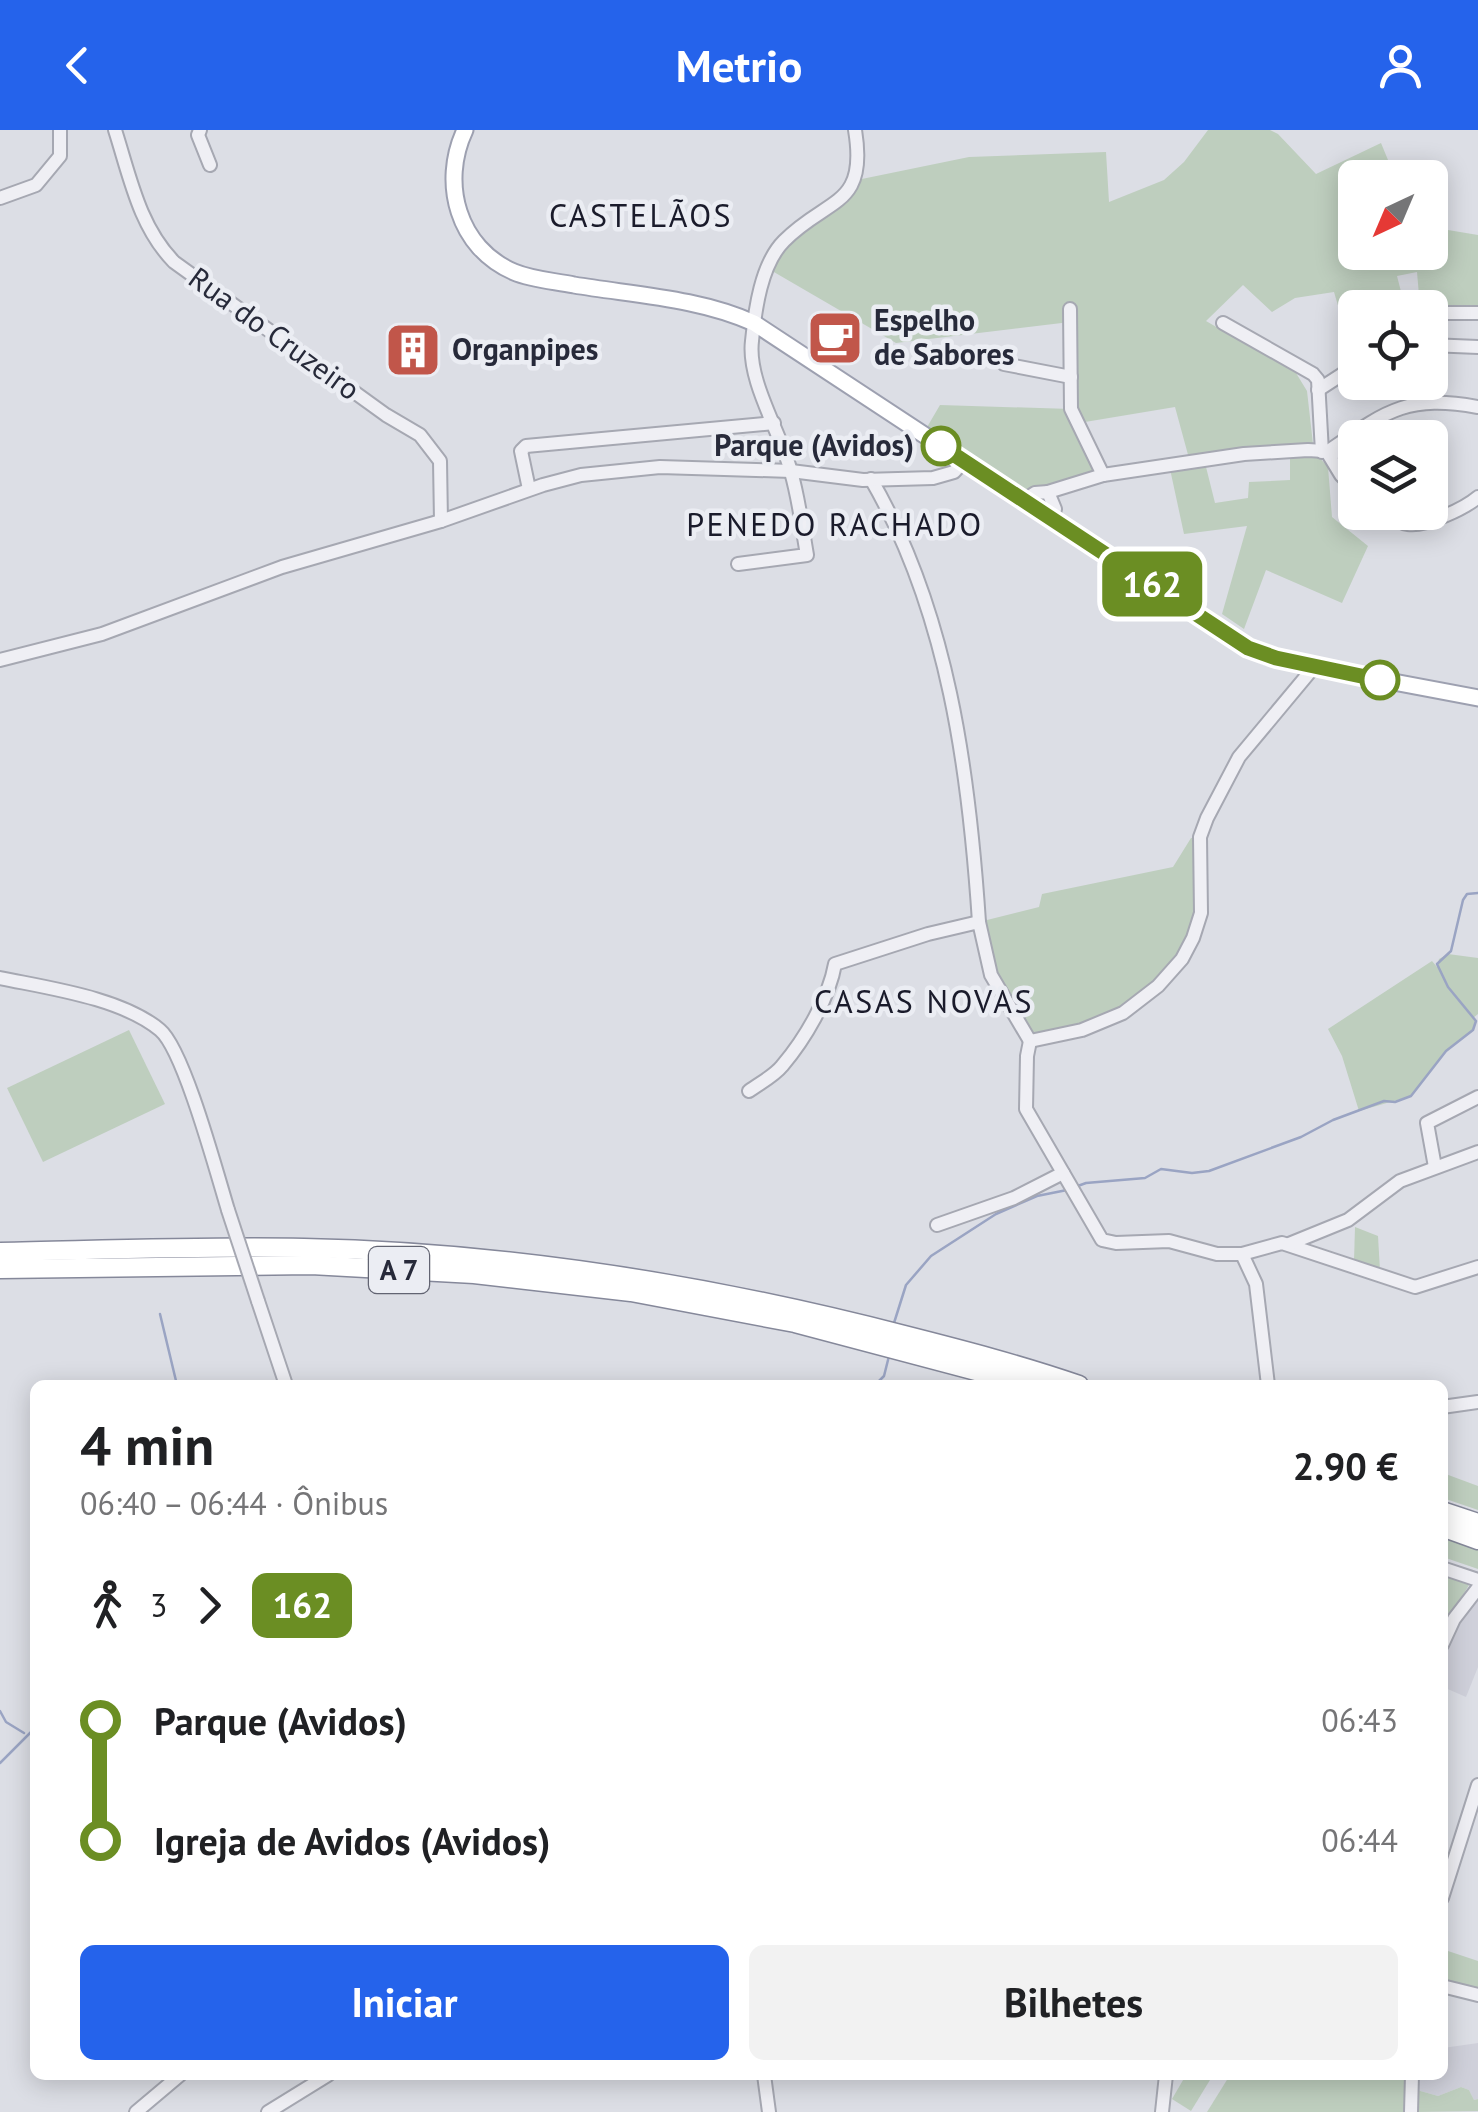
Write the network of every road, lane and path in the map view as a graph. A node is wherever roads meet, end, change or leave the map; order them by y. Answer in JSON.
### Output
{"nodes":[{"id":1,"x":60,"y":130,"type":"edge"},
{"id":2,"x":116,"y":130,"type":"edge"},
{"id":3,"x":200,"y":130,"type":"edge"},
{"id":4,"x":465,"y":130,"type":"edge"},
{"id":5,"x":855,"y":130,"type":"edge"},
{"id":6,"x":210,"y":165,"type":"dead end"},
{"id":7,"x":0,"y":198,"type":"edge"},
{"id":8,"x":1070,"y":309,"type":"dead end"},
{"id":9,"x":1448,"y":313,"type":"edge"},
{"id":10,"x":1478,"y":313,"type":"edge"},
{"id":11,"x":754,"y":323,"type":"junction"},
{"id":12,"x":1223,"y":324,"type":"dead end"},
{"id":13,"x":1448,"y":345,"type":"edge"},
{"id":14,"x":1478,"y":346,"type":"edge"},
{"id":15,"x":1004,"y":364,"type":"dead end"},
{"id":16,"x":1071,"y":377,"type":"junction"},
{"id":17,"x":1338,"y":377,"type":"edge"},
{"id":18,"x":1318,"y":390,"type":"junction"},
{"id":19,"x":1478,"y":407,"type":"edge"},
{"id":20,"x":774,"y":422,"type":"junction"},
{"id":21,"x":1324,"y":452,"type":"junction"},
{"id":22,"x":1338,"y":452,"type":"edge"},
{"id":23,"x":964,"y":461,"type":"junction"},
{"id":24,"x":791,"y":470,"type":"junction"},
{"id":25,"x":1338,"y":471,"type":"edge"},
{"id":26,"x":1103,"y":475,"type":"junction"},
{"id":27,"x":870,"y":480,"type":"junction"},
{"id":28,"x":529,"y":489,"type":"junction"},
{"id":29,"x":1048,"y":492,"type":"junction"},
{"id":30,"x":1478,"y":499,"type":"edge"},
{"id":31,"x":1024,"y":500,"type":"junction"},
{"id":32,"x":1448,"y":513,"type":"edge"},
{"id":33,"x":1052,"y":518,"type":"junction"},
{"id":34,"x":441,"y":521,"type":"junction"},
{"id":35,"x":738,"y":564,"type":"dead end"},
{"id":36,"x":0,"y":660,"type":"edge"},
{"id":37,"x":1314,"y":666,"type":"junction"},
{"id":38,"x":1478,"y":698,"type":"edge"},
{"id":39,"x":979,"y":922,"type":"junction"},
{"id":40,"x":0,"y":978,"type":"edge"},
{"id":41,"x":1030,"y":1041,"type":"junction"},
{"id":42,"x":750,"y":1090,"type":"dead end"},
{"id":43,"x":1478,"y":1097,"type":"edge"},
{"id":44,"x":1478,"y":1152,"type":"edge"},
{"id":45,"x":1435,"y":1167,"type":"junction"},
{"id":46,"x":1067,"y":1178,"type":"junction"},
{"id":47,"x":937,"y":1224,"type":"dead end"},
{"id":48,"x":1289,"y":1244,"type":"junction"},
{"id":49,"x":0,"y":1252,"type":"edge"},
{"id":50,"x":1242,"y":1254,"type":"junction"},
{"id":51,"x":1478,"y":1266,"type":"edge"},
{"id":52,"x":0,"y":1269,"type":"edge"},
{"id":53,"x":796,"y":1315,"type":"junction"},
{"id":54,"x":1026,"y":1378,"type":"edge"},
{"id":55,"x":284,"y":1380,"type":"edge"},
{"id":56,"x":1267,"y":1380,"type":"edge"},
{"id":57,"x":1478,"y":1402,"type":"edge"},
{"id":58,"x":1448,"y":1406,"type":"edge"},
{"id":59,"x":1448,"y":1513,"type":"edge"},
{"id":60,"x":1478,"y":1523,"type":"edge"},
{"id":61,"x":1448,"y":1530,"type":"edge"},
{"id":62,"x":1478,"y":1540,"type":"edge"},
{"id":63,"x":1448,"y":1570,"type":"edge"},
{"id":64,"x":1478,"y":1580,"type":"edge"},
{"id":65,"x":1478,"y":1588,"type":"edge"},
{"id":66,"x":1448,"y":1632,"type":"edge"},
{"id":67,"x":1478,"y":1786,"type":"edge"},
{"id":68,"x":1448,"y":1879,"type":"edge"},
{"id":69,"x":1448,"y":1988,"type":"edge"},
{"id":70,"x":1478,"y":1996,"type":"edge"},
{"id":71,"x":174,"y":2080,"type":"edge"},
{"id":72,"x":320,"y":2080,"type":"edge"},
{"id":73,"x":765,"y":2080,"type":"edge"},
{"id":74,"x":1165,"y":2080,"type":"edge"},
{"id":75,"x":1412,"y":2080,"type":"edge"},
{"id":76,"x":136,"y":2112,"type":"edge"},
{"id":77,"x":268,"y":2112,"type":"edge"},
{"id":78,"x":768,"y":2112,"type":"edge"},
{"id":79,"x":1162,"y":2112,"type":"edge"},
{"id":80,"x":1411,"y":2112,"type":"edge"}],
"edges":[{"from":1,"to":7,"type":"street"},
{"from":2,"to":34,"type":"street","name":"Rua do Cruzeiro"},
{"from":3,"to":6,"type":"street"},
{"from":4,"to":11,"type":"main road"},
{"from":5,"to":11,"type":"street"},
{"from":8,"to":16,"type":"street"},
{"from":9,"to":10,"type":"street"},
{"from":11,"to":20,"type":"street"},
{"from":11,"to":23,"type":"main road"},
{"from":12,"to":18,"type":"street"},
{"from":13,"to":14,"type":"street"},
{"from":15,"to":16,"type":"street"},
{"from":16,"to":26,"type":"street"},
{"from":17,"to":18,"type":"street"},
{"from":18,"to":21,"type":"street"},
{"from":19,"to":21,"type":"street"},
{"from":20,"to":24,"type":"street"},
{"from":20,"to":28,"type":"street"},
{"from":21,"to":22,"type":"street"},
{"from":21,"to":25,"type":"street"},
{"from":21,"to":26,"type":"street"},
{"from":23,"to":27,"type":"street"},
{"from":23,"to":31,"type":"main road"},
{"from":24,"to":27,"type":"street"},
{"from":24,"to":28,"type":"street"},
{"from":24,"to":35,"type":"street"},
{"from":26,"to":29,"type":"street"},
{"from":27,"to":39,"type":"street"},
{"from":28,"to":34,"type":"street"},
{"from":29,"to":31,"type":"street"},
{"from":29,"to":33,"type":"street"},
{"from":30,"to":32,"type":"street"},
{"from":31,"to":33,"type":"main road"},
{"from":33,"to":37,"type":"main road"},
{"from":34,"to":36,"type":"street"},
{"from":37,"to":38,"type":"main road"},
{"from":37,"to":41,"type":"street"},
{"from":39,"to":41,"type":"street"},
{"from":39,"to":42,"type":"street"},
{"from":40,"to":55,"type":"street","bridge":true},
{"from":41,"to":46,"type":"street"},
{"from":43,"to":45,"type":"street"},
{"from":44,"to":45,"type":"street"},
{"from":45,"to":48,"type":"street"},
{"from":46,"to":47,"type":"street"},
{"from":46,"to":50,"type":"street"},
{"from":48,"to":50,"type":"street"},
{"from":48,"to":51,"type":"street"},
{"from":49,"to":53,"type":"highway","number":"A 7"},
{"from":50,"to":56,"type":"street"},
{"from":52,"to":53,"type":"highway","number":"A 7"},
{"from":53,"to":54,"type":"highway","number":"A 7"},
{"from":57,"to":58,"type":"street"},
{"from":59,"to":60,"type":"highway"},
{"from":61,"to":62,"type":"highway"},
{"from":63,"to":64,"type":"street"},
{"from":65,"to":66,"type":"street"},
{"from":67,"to":68,"type":"street"},
{"from":69,"to":70,"type":"street"},
{"from":71,"to":76,"type":"street"},
{"from":72,"to":77,"type":"street"},
{"from":73,"to":78,"type":"street"},
{"from":74,"to":79,"type":"street"},
{"from":75,"to":80,"type":"street"}]}
